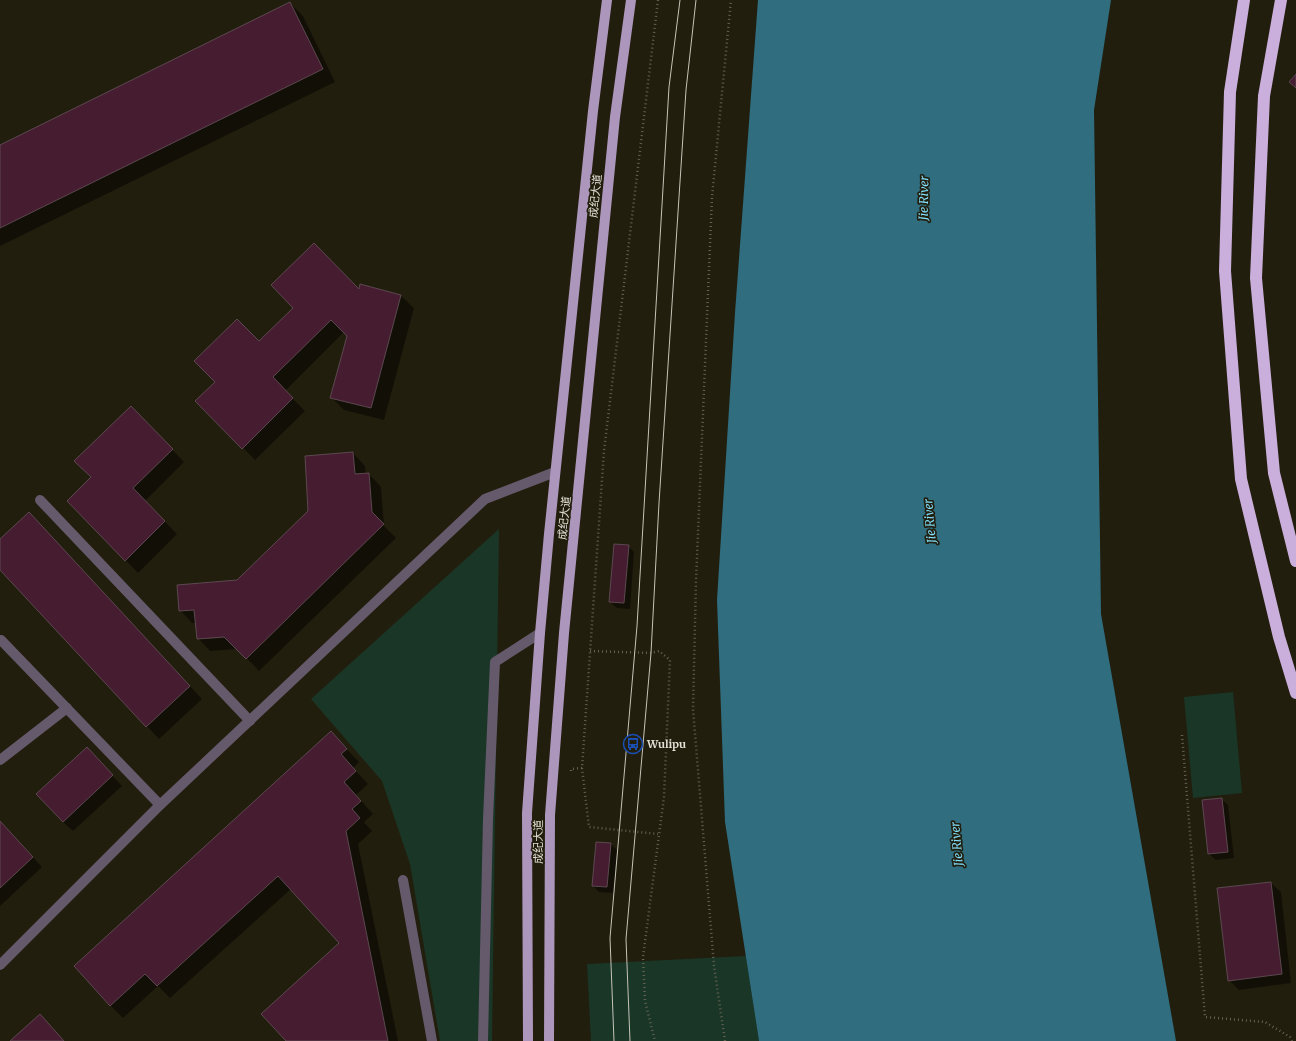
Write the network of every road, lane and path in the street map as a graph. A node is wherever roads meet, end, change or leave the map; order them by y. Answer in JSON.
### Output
{"nodes":[{"id":1,"x":607,"y":0,"type":"edge"},
{"id":2,"x":631,"y":0,"type":"edge"},
{"id":3,"x":658,"y":0,"type":"edge"},
{"id":4,"x":731,"y":0,"type":"edge"},
{"id":5,"x":1244,"y":0,"type":"edge"},
{"id":6,"x":1281,"y":0,"type":"edge"},
{"id":7,"x":555,"y":472,"type":"junction"},
{"id":8,"x":40,"y":500,"type":"dead end"},
{"id":9,"x":1296,"y":561,"type":"edge"},
{"id":10,"x":540,"y":633,"type":"junction"},
{"id":11,"x":0,"y":641,"type":"edge"},
{"id":12,"x":590,"y":651,"type":"junction"},
{"id":13,"x":1296,"y":693,"type":"edge"},
{"id":14,"x":67,"y":708,"type":"junction"},
{"id":15,"x":250,"y":720,"type":"junction"},
{"id":16,"x":1182,"y":735,"type":"dead end"},
{"id":17,"x":0,"y":760,"type":"edge"},
{"id":18,"x":582,"y":768,"type":"junction"},
{"id":19,"x":570,"y":777,"type":"dead end"},
{"id":20,"x":160,"y":805,"type":"junction"},
{"id":21,"x":658,"y":834,"type":"junction"},
{"id":22,"x":403,"y":880,"type":"dead end"},
{"id":23,"x":0,"y":965,"type":"edge"},
{"id":24,"x":432,"y":1041,"type":"edge"},
{"id":25,"x":483,"y":1041,"type":"edge"},
{"id":26,"x":528,"y":1041,"type":"edge"},
{"id":27,"x":549,"y":1041,"type":"edge"},
{"id":28,"x":654,"y":1041,"type":"edge"},
{"id":29,"x":725,"y":1041,"type":"edge"},
{"id":30,"x":1292,"y":1041,"type":"edge"}],
"edges":[{"from":1,"to":7,"type":"main road","name":"成纪大道"},
{"from":2,"to":27,"type":"main road","name":"成纪大道"},
{"from":3,"to":12,"type":"path"},
{"from":4,"to":29,"type":"path"},
{"from":5,"to":13,"type":"highway"},
{"from":6,"to":9,"type":"highway"},
{"from":7,"to":10,"type":"main road","name":"成纪大道"},
{"from":7,"to":15,"type":"street"},
{"from":8,"to":15,"type":"street"},
{"from":10,"to":25,"type":"street"},
{"from":10,"to":26,"type":"main road","name":"成纪大道"},
{"from":11,"to":14,"type":"street"},
{"from":12,"to":18,"type":"path"},
{"from":12,"to":21,"type":"path"},
{"from":14,"to":17,"type":"street"},
{"from":14,"to":20,"type":"street"},
{"from":15,"to":20,"type":"street"},
{"from":16,"to":30,"type":"path"},
{"from":18,"to":19,"type":"path"},
{"from":18,"to":21,"type":"path"},
{"from":20,"to":23,"type":"street"},
{"from":21,"to":28,"type":"path"},
{"from":22,"to":24,"type":"street"}]}
